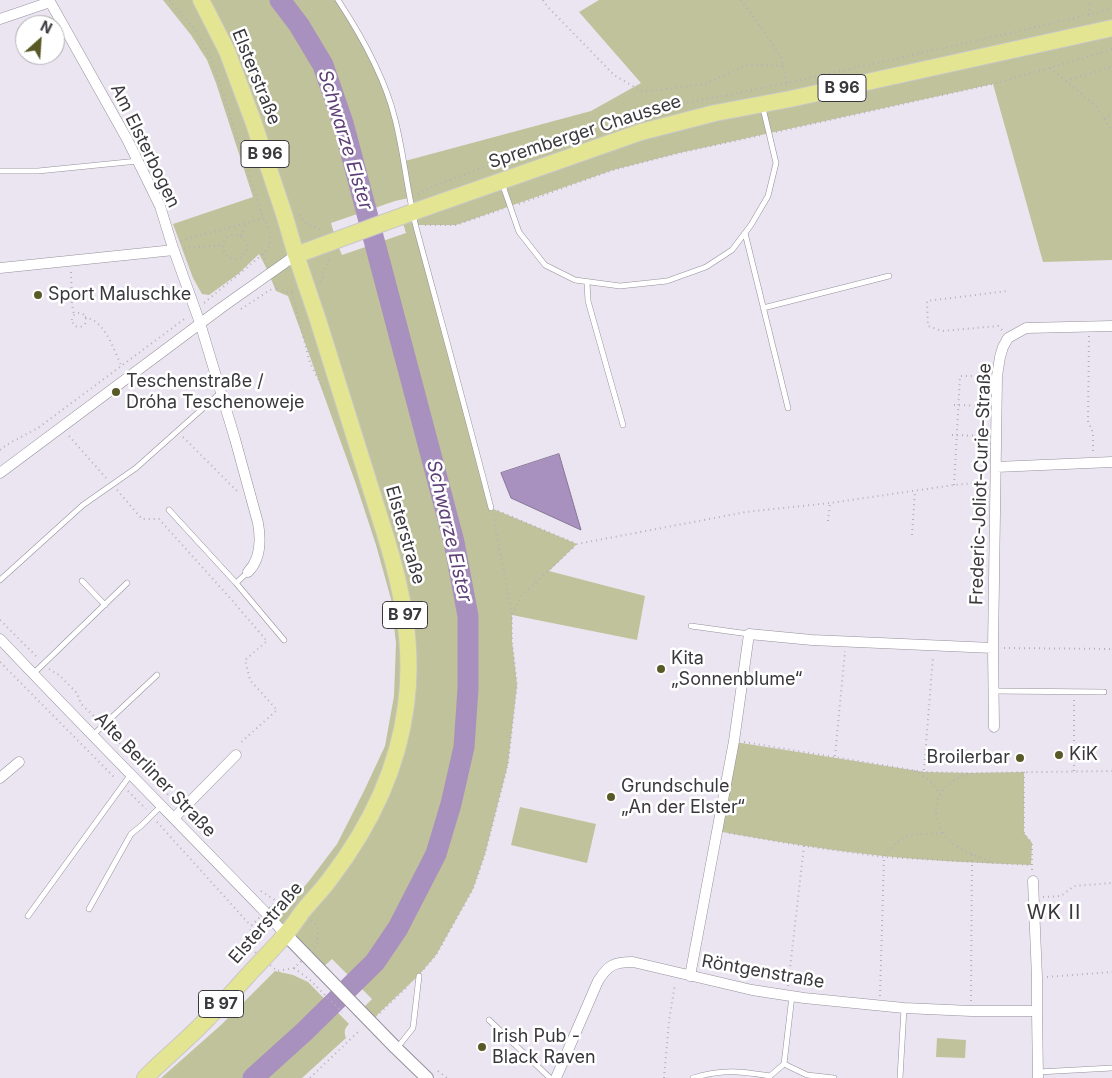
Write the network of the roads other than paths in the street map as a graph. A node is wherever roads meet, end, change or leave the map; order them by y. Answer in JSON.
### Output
{"nodes":[{"id":1,"x":201,"y":0,"type":"edge"},
{"id":2,"x":338,"y":0,"type":"edge"},
{"id":3,"x":49,"y":1,"type":"edge"},
{"id":4,"x":0,"y":19,"type":"edge"},
{"id":5,"x":1112,"y":28,"type":"edge"},
{"id":6,"x":762,"y":105,"type":"junction"},
{"id":7,"x":138,"y":161,"type":"junction"},
{"id":8,"x":0,"y":171,"type":"edge"},
{"id":9,"x":501,"y":180,"type":"junction"},
{"id":10,"x":413,"y":212,"type":"junction"},
{"id":11,"x":745,"y":233,"type":"junction"},
{"id":12,"x":173,"y":247,"type":"junction"},
{"id":13,"x":296,"y":255,"type":"junction"},
{"id":14,"x":0,"y":268,"type":"edge"},
{"id":15,"x":889,"y":276,"type":"dead end"},
{"id":16,"x":587,"y":282,"type":"junction"},
{"id":17,"x":763,"y":308,"type":"junction"},
{"id":18,"x":200,"y":323,"type":"junction"},
{"id":19,"x":1112,"y":326,"type":"edge"},
{"id":20,"x":221,"y":392,"type":"junction"},
{"id":21,"x":788,"y":408,"type":"dead end"},
{"id":22,"x":624,"y":425,"type":"dead end"},
{"id":23,"x":1112,"y":462,"type":"edge"},
{"id":24,"x":996,"y":467,"type":"junction"},
{"id":25,"x":0,"y":473,"type":"edge"},
{"id":26,"x":491,"y":508,"type":"road end"},
{"id":27,"x":169,"y":510,"type":"dead end"},
{"id":28,"x":248,"y":572,"type":"joint"},
{"id":29,"x":0,"y":580,"type":"edge"},
{"id":30,"x":82,"y":581,"type":"dead end"},
{"id":31,"x":127,"y":583,"type":"dead end"},
{"id":32,"x":236,"y":583,"type":"junction"},
{"id":33,"x":105,"y":605,"type":"junction"},
{"id":34,"x":691,"y":626,"type":"dead end"},
{"id":35,"x":749,"y":634,"type":"junction"},
{"id":36,"x":0,"y":639,"type":"edge"},
{"id":37,"x":284,"y":640,"type":"dead end"},
{"id":38,"x":993,"y":648,"type":"junction"},
{"id":39,"x":33,"y":674,"type":"junction"},
{"id":40,"x":157,"y":675,"type":"dead end"},
{"id":41,"x":994,"y":691,"type":"junction"},
{"id":42,"x":1104,"y":692,"type":"dead end"},
{"id":43,"x":994,"y":727,"type":"dead end"},
{"id":44,"x":93,"y":735,"type":"junction"},
{"id":45,"x":236,"y":755,"type":"road end"},
{"id":46,"x":19,"y":762,"type":"dead end"},
{"id":47,"x":131,"y":774,"type":"junction"},
{"id":48,"x":0,"y":778,"type":"edge"},
{"id":49,"x":162,"y":805,"type":"junction"},
{"id":50,"x":174,"y":818,"type":"junction"},
{"id":51,"x":1033,"y":881,"type":"road end"},
{"id":52,"x":89,"y":909,"type":"dead end"},
{"id":53,"x":28,"y":916,"type":"dead end"},
{"id":54,"x":286,"y":934,"type":"junction"},
{"id":55,"x":419,"y":976,"type":"road end"},
{"id":56,"x":690,"y":976,"type":"junction"},
{"id":57,"x":789,"y":996,"type":"junction"},
{"id":58,"x":904,"y":1008,"type":"junction"},
{"id":59,"x":1037,"y":1011,"type":"junction"},
{"id":60,"x":489,"y":1020,"type":"dead end"},
{"id":61,"x":396,"y":1048,"type":"junction"},
{"id":62,"x":784,"y":1064,"type":"junction"},
{"id":63,"x":1112,"y":1068,"type":"edge"},
{"id":64,"x":1038,"y":1075,"type":"edge"},
{"id":65,"x":769,"y":1077,"type":"edge"},
{"id":66,"x":145,"y":1078,"type":"edge"},
{"id":67,"x":427,"y":1078,"type":"edge"},
{"id":68,"x":550,"y":1078,"type":"edge"},
{"id":69,"x":556,"y":1078,"type":"edge"},
{"id":70,"x":693,"y":1078,"type":"edge"},
{"id":71,"x":834,"y":1078,"type":"edge"},
{"id":72,"x":901,"y":1078,"type":"edge"}],
"edges":[{"from":1,"to":13,"type":"main road","name":"Elsterstraße","number":"B 96"},
{"from":2,"to":10,"type":"lane"},
{"from":3,"to":4,"type":"street"},
{"from":3,"to":7,"type":"street","name":"Am Elsterbogen"},
{"from":5,"to":6,"type":"main road","name":"Spremberger Chaussee","number":"B 96"},
{"from":6,"to":9,"type":"main road","name":"Spremberger Chaussee","number":"B 96"},
{"from":6,"to":11,"type":"lane"},
{"from":7,"to":8,"type":"lane"},
{"from":7,"to":12,"type":"street","name":"Am Elsterbogen"},
{"from":9,"to":10,"type":"main road","name":"Spremberger Chaussee","number":"B 96"},
{"from":9,"to":16,"type":"lane"},
{"from":10,"to":13,"type":"main road","name":"Spremberger Chaussee","number":"B 96"},
{"from":10,"to":26,"type":"lane"},
{"from":11,"to":16,"type":"lane"},
{"from":11,"to":17,"type":"lane"},
{"from":12,"to":14,"type":"street"},
{"from":12,"to":18,"type":"street","name":"Am Elsterbogen"},
{"from":13,"to":18,"type":"street"},
{"from":13,"to":54,"type":"main road","name":"Elsterstraße","number":"B 97"},
{"from":15,"to":17,"type":"lane"},
{"from":16,"to":22,"type":"lane"},
{"from":17,"to":21,"type":"lane"},
{"from":18,"to":20,"type":"street","name":"Am Elsterbogen"},
{"from":18,"to":25,"type":"street"},
{"from":19,"to":24,"type":"street","name":"Frederic-Joliot-Curie-Straße"},
{"from":20,"to":28,"type":"street","name":"Am Elsterbogen"},
{"from":20,"to":29,"type":"lane"},
{"from":23,"to":24,"type":"street"},
{"from":24,"to":38,"type":"street","name":"Frederic-Joliot-Curie-Straße"},
{"from":27,"to":32,"type":"lane"},
{"from":28,"to":32,"type":"lane"},
{"from":30,"to":33,"type":"lane"},
{"from":31,"to":33,"type":"lane"},
{"from":32,"to":37,"type":"lane"},
{"from":33,"to":39,"type":"lane"},
{"from":34,"to":35,"type":"lane"},
{"from":35,"to":38,"type":"street"},
{"from":35,"to":56,"type":"street"},
{"from":36,"to":39,"type":"street","name":"Alte Berliner Straße"},
{"from":38,"to":41,"type":"street","name":"Frederic-Joliot-Curie-Straße"},
{"from":39,"to":44,"type":"street","name":"Alte Berliner Straße"},
{"from":40,"to":44,"type":"lane"},
{"from":41,"to":42,"type":"lane"},
{"from":41,"to":43,"type":"street","name":"Frederic-Joliot-Curie-Straße"},
{"from":44,"to":47,"type":"street","name":"Alte Berliner Straße"},
{"from":45,"to":50,"type":"street"},
{"from":46,"to":48,"type":"street"},
{"from":47,"to":49,"type":"street","name":"Alte Berliner Straße"},
{"from":47,"to":53,"type":"lane"},
{"from":49,"to":50,"type":"street","name":"Alte Berliner Straße"},
{"from":49,"to":52,"type":"lane"},
{"from":50,"to":54,"type":"street","name":"Alte Berliner Straße"},
{"from":51,"to":59,"type":"street"},
{"from":54,"to":61,"type":"street"},
{"from":54,"to":66,"type":"main road","name":"Elsterstraße","number":"B 97"},
{"from":55,"to":61,"type":"lane"},
{"from":56,"to":57,"type":"street","name":"Röntgenstraße"},
{"from":56,"to":69,"type":"street","name":"Röntgenstraße"},
{"from":57,"to":58,"type":"street","name":"Röntgenstraße"},
{"from":57,"to":62,"type":"lane"},
{"from":58,"to":59,"type":"street","name":"Röntgenstraße"},
{"from":58,"to":72,"type":"lane"},
{"from":59,"to":64,"type":"street"},
{"from":60,"to":68,"type":"lane"},
{"from":61,"to":67,"type":"street"},
{"from":62,"to":65,"type":"lane"},
{"from":62,"to":71,"type":"lane"},
{"from":63,"to":64,"type":"lane"},
{"from":65,"to":70,"type":"lane"}]}
